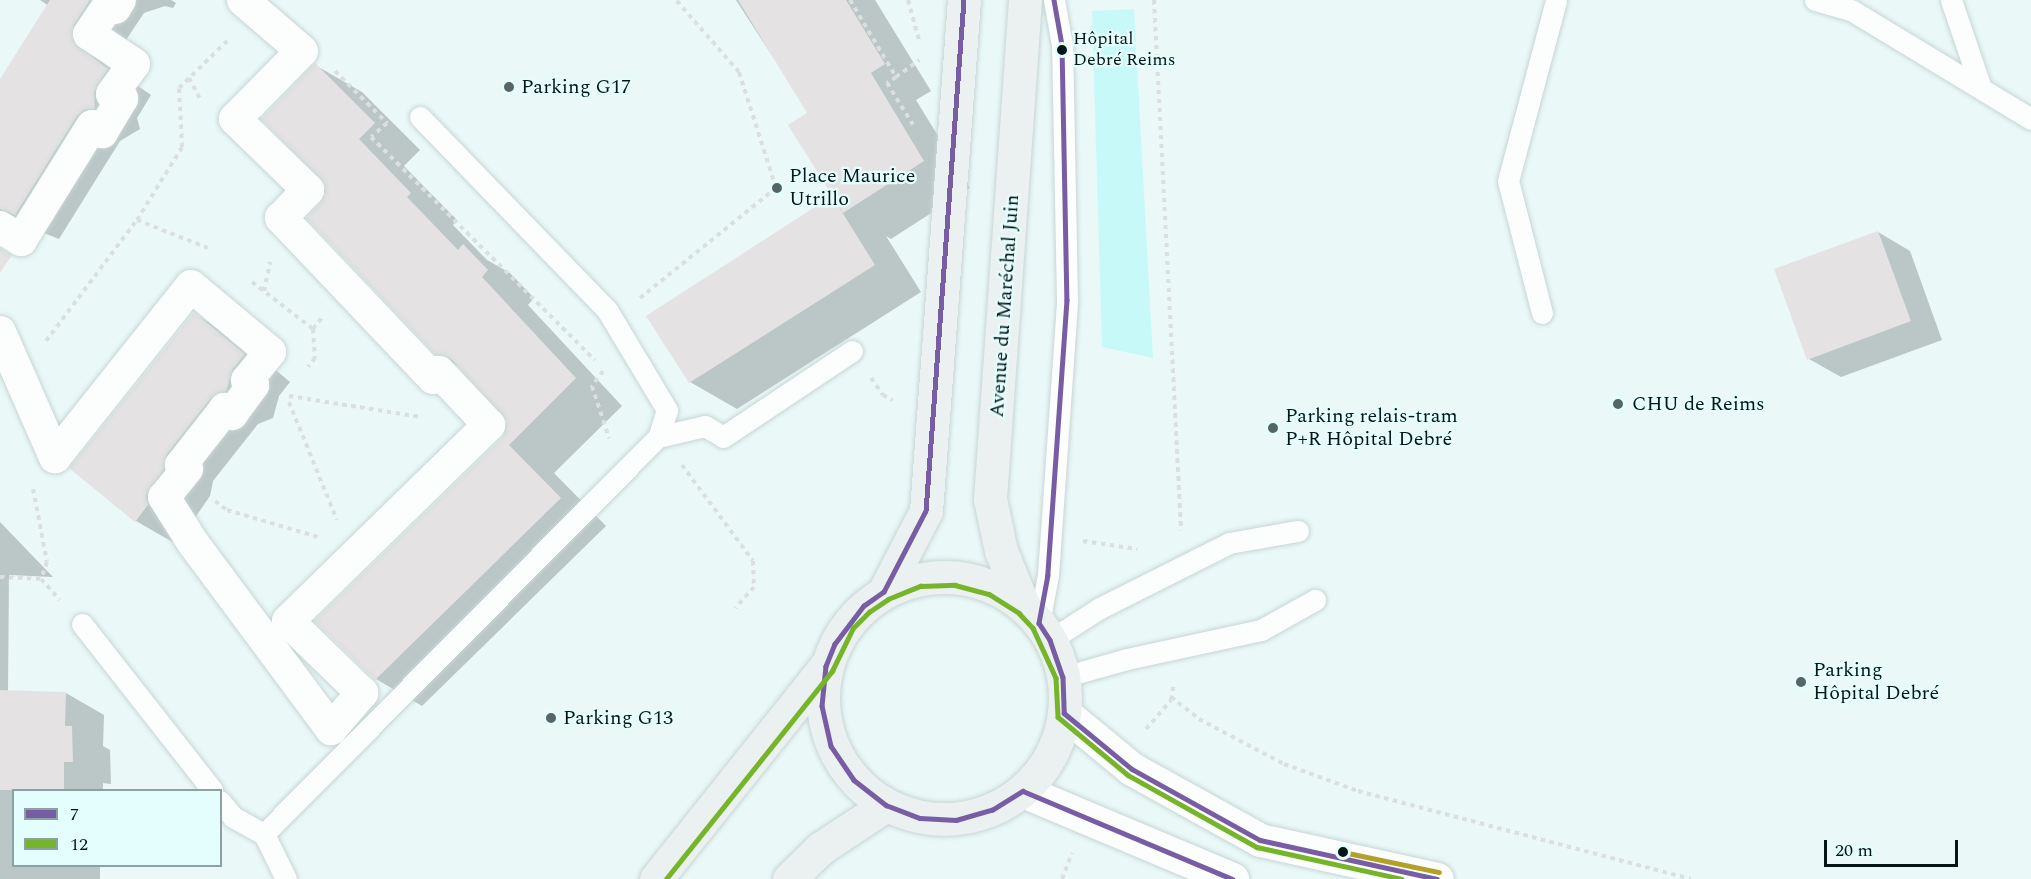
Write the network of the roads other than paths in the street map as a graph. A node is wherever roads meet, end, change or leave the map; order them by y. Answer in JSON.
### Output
{"nodes":[{"id":1,"x":120,"y":0,"type":"edge"},
{"id":2,"x":964,"y":0,"type":"edge"},
{"id":3,"x":1025,"y":0,"type":"edge"},
{"id":4,"x":1054,"y":0,"type":"edge"},
{"id":5,"x":1556,"y":0,"type":"edge"},
{"id":6,"x":1815,"y":0,"type":"edge"},
{"id":7,"x":1951,"y":0,"type":"edge"},
{"id":8,"x":251,"y":5,"type":"edge"},
{"id":9,"x":1981,"y":88,"type":"junction"},
{"id":10,"x":420,"y":117,"type":"dead end"},
{"id":11,"x":2031,"y":119,"type":"edge"},
{"id":12,"x":0,"y":227,"type":"edge"},
{"id":13,"x":1542,"y":313,"type":"dead end"},
{"id":14,"x":0,"y":332,"type":"edge"},
{"id":15,"x":852,"y":351,"type":"road end"},
{"id":16,"x":658,"y":437,"type":"junction"},
{"id":17,"x":1298,"y":531,"type":"dead end"},
{"id":18,"x":884,"y":592,"type":"junction"},
{"id":19,"x":1315,"y":600,"type":"dead end"},
{"id":20,"x":1038,"y":623,"type":"junction"},
{"id":21,"x":82,"y":624,"type":"road end"},
{"id":22,"x":826,"y":666,"type":"junction"},
{"id":23,"x":1063,"y":677,"type":"junction"},
{"id":24,"x":1064,"y":713,"type":"junction"},
{"id":25,"x":211,"y":789,"type":"edge"},
{"id":26,"x":1023,"y":791,"type":"junction"},
{"id":27,"x":222,"y":803,"type":"edge"},
{"id":28,"x":886,"y":806,"type":"junction"},
{"id":29,"x":264,"y":834,"type":"junction"},
{"id":30,"x":286,"y":879,"type":"edge"},
{"id":31,"x":656,"y":879,"type":"edge"},
{"id":32,"x":789,"y":879,"type":"edge"},
{"id":33,"x":1232,"y":879,"type":"edge"},
{"id":34,"x":1437,"y":879,"type":"edge"}],
"edges":[{"from":1,"to":12,"type":"street"},
{"from":2,"to":18,"type":"main road"},
{"from":3,"to":20,"type":"main road","name":"Avenue du Maréchal Juin"},
{"from":4,"to":20,"type":"lane"},
{"from":5,"to":13,"type":"lane"},
{"from":6,"to":9,"type":"lane"},
{"from":7,"to":9,"type":"lane"},
{"from":8,"to":14,"type":"street"},
{"from":9,"to":11,"type":"lane"},
{"from":10,"to":16,"type":"lane"},
{"from":15,"to":16,"type":"lane"},
{"from":16,"to":29,"type":"lane"},
{"from":17,"to":20,"type":"lane"},
{"from":18,"to":20,"type":"main road"},
{"from":18,"to":22,"type":"main road"},
{"from":19,"to":23,"type":"lane"},
{"from":20,"to":23,"type":"main road","name":"Avenue du Maréchal Juin"},
{"from":21,"to":25,"type":"lane"},
{"from":22,"to":28,"type":"main road"},
{"from":22,"to":31,"type":"main road"},
{"from":23,"to":24,"type":"main road","name":"Avenue du Maréchal Juin"},
{"from":24,"to":26,"type":"main road","name":"Avenue du Maréchal Juin"},
{"from":24,"to":34,"type":"street"},
{"from":26,"to":28,"type":"main road"},
{"from":26,"to":33,"type":"street"},
{"from":27,"to":29,"type":"lane"},
{"from":28,"to":32,"type":"main road"},
{"from":29,"to":30,"type":"lane"}]}
